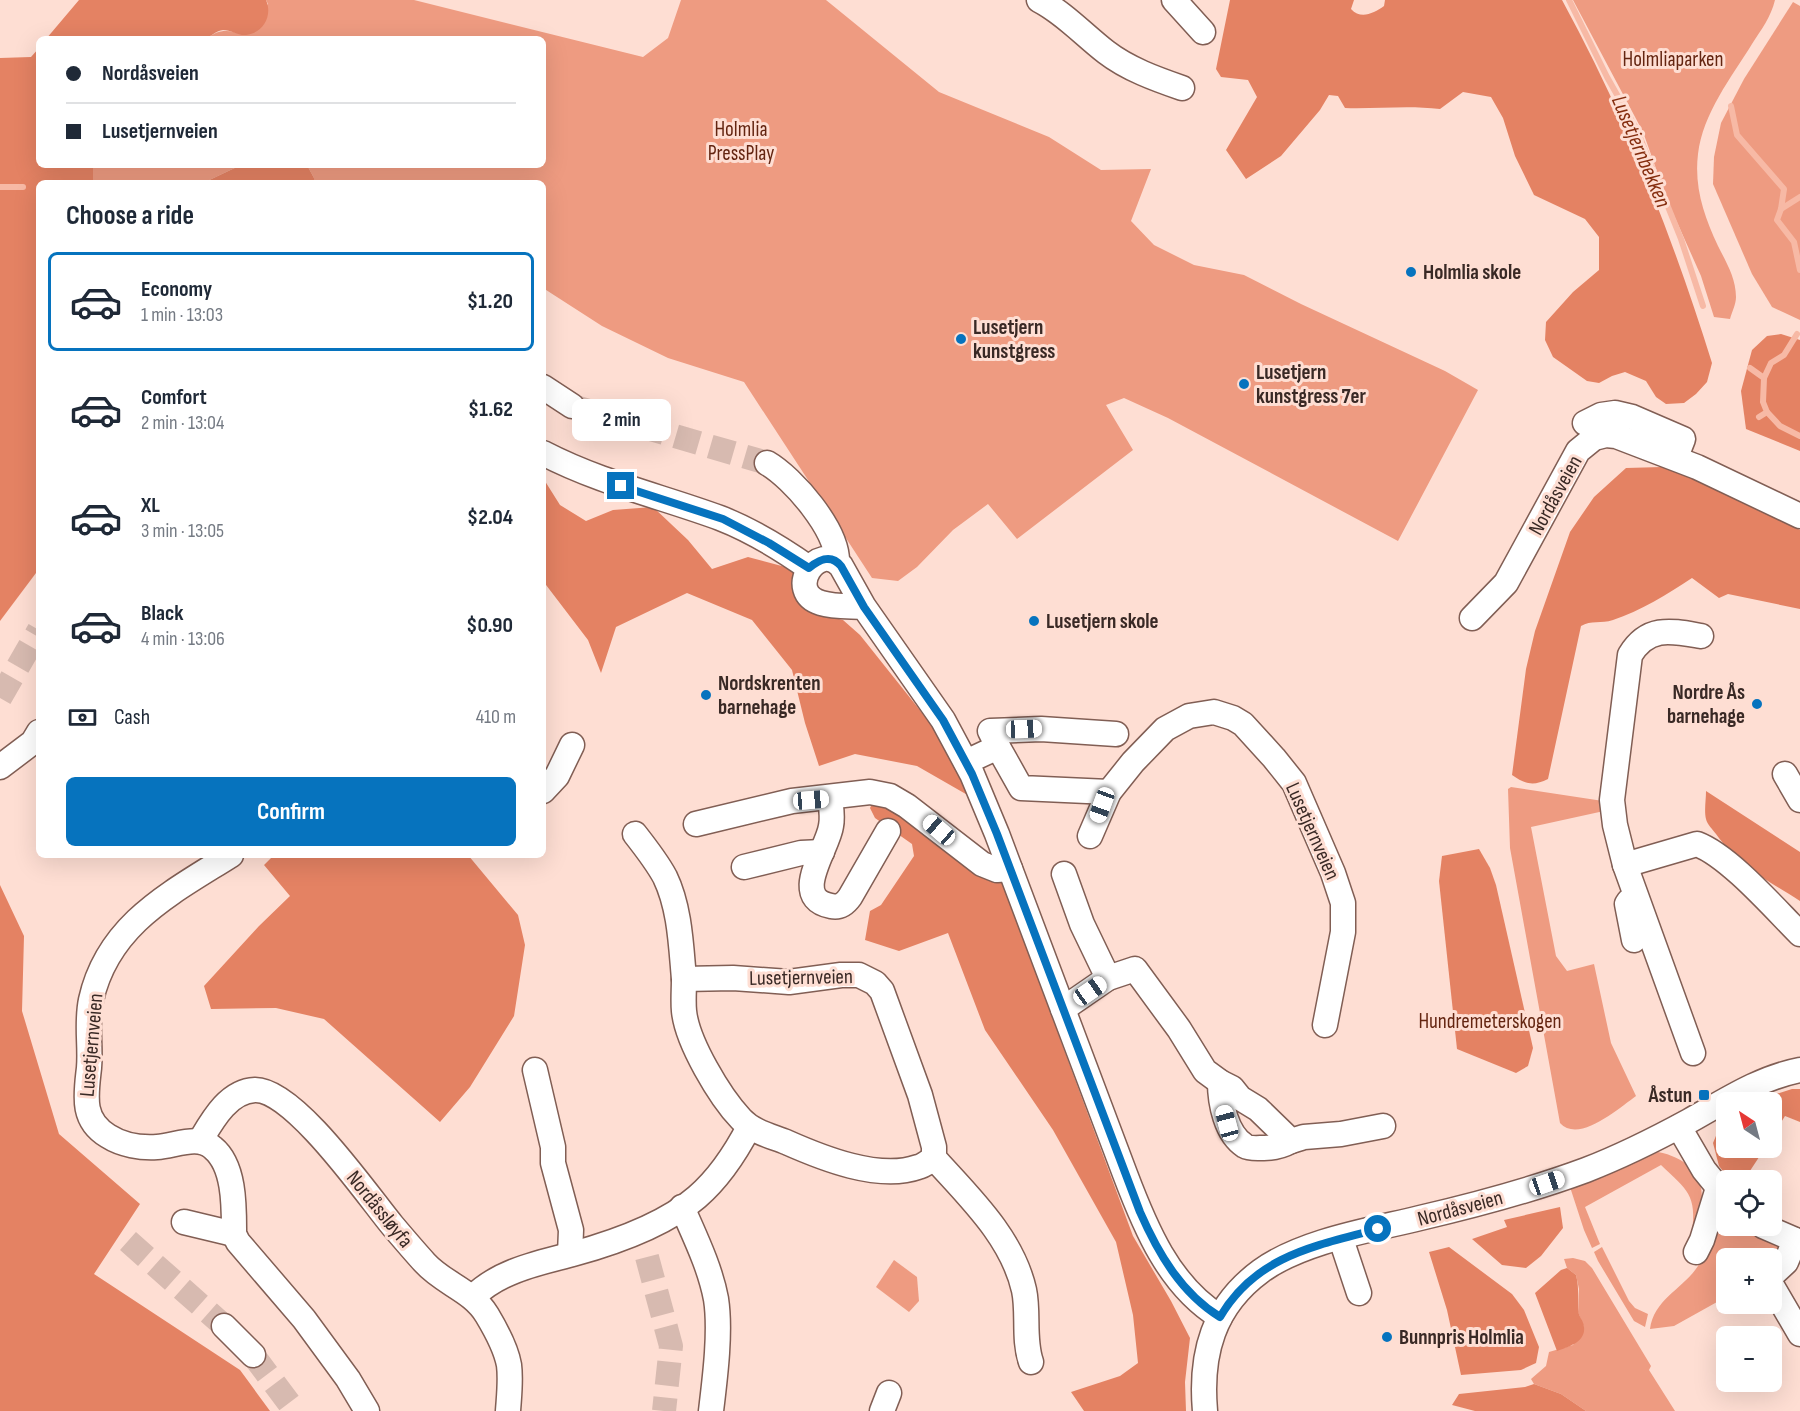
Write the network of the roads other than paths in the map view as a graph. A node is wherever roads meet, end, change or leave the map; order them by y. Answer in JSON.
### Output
{"nodes":[{"id":1,"x":1039,"y":0,"type":"edge"},
{"id":2,"x":1174,"y":0,"type":"edge"},
{"id":3,"x":1203,"y":32,"type":"dead end"},
{"id":4,"x":1182,"y":88,"type":"dead end"},
{"id":5,"x":546,"y":389,"type":"edge"},
{"id":6,"x":572,"y":406,"type":"tunnel mouth"},
{"id":7,"x":1585,"y":423,"type":"dead end"},
{"id":8,"x":546,"y":455,"type":"edge"},
{"id":9,"x":1676,"y":457,"type":"junction"},
{"id":10,"x":767,"y":463,"type":"tunnel mouth"},
{"id":11,"x":1800,"y":516,"type":"edge"},
{"id":12,"x":837,"y":562,"type":"junction"},
{"id":13,"x":809,"y":568,"type":"junction"},
{"id":14,"x":864,"y":607,"type":"junction"},
{"id":15,"x":1472,"y":618,"type":"dead end"},
{"id":16,"x":1701,"y":636,"type":"dead end"},
{"id":17,"x":1116,"y":734,"type":"dead end"},
{"id":18,"x":36,"y":742,"type":"edge"},
{"id":19,"x":572,"y":745,"type":"dead end"},
{"id":20,"x":999,"y":747,"type":"junction"},
{"id":21,"x":966,"y":762,"type":"junction"},
{"id":22,"x":0,"y":767,"type":"edge"},
{"id":23,"x":1785,"y":774,"type":"dead end"},
{"id":24,"x":546,"y":787,"type":"edge"},
{"id":25,"x":1109,"y":792,"type":"junction"},
{"id":26,"x":830,"y":798,"type":"junction"},
{"id":27,"x":1800,"y":800,"type":"edge"},
{"id":28,"x":696,"y":824,"type":"dead end"},
{"id":29,"x":888,"y":831,"type":"dead end"},
{"id":30,"x":635,"y":834,"type":"dead end"},
{"id":31,"x":1090,"y":836,"type":"dead end"},
{"id":32,"x":822,"y":852,"type":"junction"},
{"id":33,"x":226,"y":858,"type":"edge"},
{"id":34,"x":1625,"y":865,"type":"junction"},
{"id":35,"x":744,"y":867,"type":"dead end"},
{"id":36,"x":1010,"y":869,"type":"junction"},
{"id":37,"x":1064,"y":874,"type":"dead end"},
{"id":38,"x":1635,"y":893,"type":"junction"},
{"id":39,"x":1800,"y":934,"type":"edge"},
{"id":40,"x":1634,"y":940,"type":"dead end"},
{"id":41,"x":1108,"y":978,"type":"junction"},
{"id":42,"x":684,"y":979,"type":"junction"},
{"id":43,"x":1063,"y":1009,"type":"junction"},
{"id":44,"x":1325,"y":1025,"type":"dead end"},
{"id":45,"x":1693,"y":1053,"type":"dead end"},
{"id":46,"x":535,"y":1070,"type":"dead end"},
{"id":47,"x":1800,"y":1070,"type":"edge"},
{"id":48,"x":1220,"y":1082,"type":"junction"},
{"id":49,"x":1383,"y":1126,"type":"dead end"},
{"id":50,"x":749,"y":1127,"type":"junction"},
{"id":51,"x":1678,"y":1127,"type":"junction"},
{"id":52,"x":200,"y":1141,"type":"junction"},
{"id":53,"x":1291,"y":1141,"type":"junction"},
{"id":54,"x":934,"y":1158,"type":"junction"},
{"id":55,"x":1716,"y":1184,"type":"edge"},
{"id":56,"x":1716,"y":1206,"type":"edge"},
{"id":57,"x":682,"y":1207,"type":"junction"},
{"id":58,"x":184,"y":1222,"type":"dead end"},
{"id":59,"x":234,"y":1234,"type":"junction"},
{"id":60,"x":1782,"y":1234,"type":"edge"},
{"id":61,"x":1341,"y":1239,"type":"junction"},
{"id":62,"x":1797,"y":1241,"type":"edge"},
{"id":63,"x":1696,"y":1252,"type":"dead end"},
{"id":64,"x":570,"y":1254,"type":"junction"},
{"id":65,"x":1782,"y":1266,"type":"edge"},
{"id":66,"x":1359,"y":1293,"type":"dead end"},
{"id":67,"x":473,"y":1297,"type":"junction"},
{"id":68,"x":1782,"y":1303,"type":"edge"},
{"id":69,"x":1220,"y":1317,"type":"junction"},
{"id":70,"x":224,"y":1326,"type":"tunnel mouth"},
{"id":71,"x":1800,"y":1334,"type":"edge"},
{"id":72,"x":253,"y":1355,"type":"tunnel mouth"},
{"id":73,"x":1031,"y":1362,"type":"dead end"},
{"id":74,"x":367,"y":1411,"type":"edge"},
{"id":75,"x":508,"y":1411,"type":"edge"},
{"id":76,"x":711,"y":1411,"type":"edge"},
{"id":77,"x":1205,"y":1411,"type":"edge"}],
"edges":[{"from":1,"to":4,"type":"street"},
{"from":2,"to":3,"type":"street"},
{"from":5,"to":6,"type":"street"},
{"from":7,"to":9,"type":"street"},
{"from":8,"to":13,"type":"street"},
{"from":9,"to":11,"type":"street","name":"Nordåsveien"},
{"from":9,"to":15,"type":"street","name":"Nordåsveien"},
{"from":10,"to":12,"type":"street"},
{"from":12,"to":13,"type":"street"},
{"from":12,"to":14,"type":"street"},
{"from":13,"to":14,"type":"street"},
{"from":14,"to":21,"type":"street"},
{"from":16,"to":34,"type":"street"},
{"from":17,"to":20,"type":"street"},
{"from":18,"to":22,"type":"street"},
{"from":19,"to":24,"type":"street"},
{"from":20,"to":21,"type":"street"},
{"from":20,"to":25,"type":"street"},
{"from":21,"to":36,"type":"street"},
{"from":23,"to":27,"type":"street"},
{"from":25,"to":31,"type":"street","name":"Lusetjernveien"},
{"from":25,"to":44,"type":"street","name":"Lusetjernveien"},
{"from":26,"to":28,"type":"street"},
{"from":26,"to":32,"type":"street"},
{"from":26,"to":36,"type":"street"},
{"from":29,"to":32,"type":"street"},
{"from":30,"to":42,"type":"street"},
{"from":32,"to":35,"type":"street"},
{"from":33,"to":52,"type":"street","name":"Lusetjernveien"},
{"from":34,"to":38,"type":"street"},
{"from":34,"to":39,"type":"street"},
{"from":36,"to":43,"type":"street"},
{"from":37,"to":41,"type":"street"},
{"from":38,"to":40,"type":"street"},
{"from":38,"to":45,"type":"street"},
{"from":41,"to":43,"type":"street"},
{"from":41,"to":48,"type":"street"},
{"from":42,"to":50,"type":"street"},
{"from":42,"to":54,"type":"street","name":"Lusetjernveien"},
{"from":43,"to":69,"type":"street"},
{"from":46,"to":64,"type":"street"},
{"from":47,"to":51,"type":"street","name":"Nordåsveien"},
{"from":48,"to":53,"type":"street"},
{"from":48,"to":53,"type":"street"},
{"from":49,"to":53,"type":"street"},
{"from":50,"to":54,"type":"street"},
{"from":50,"to":57,"type":"street"},
{"from":51,"to":55,"type":"street"},
{"from":51,"to":61,"type":"street","name":"Nordåsveien"},
{"from":52,"to":59,"type":"street"},
{"from":52,"to":67,"type":"street","name":"Nordåssløyfa"},
{"from":54,"to":73,"type":"street"},
{"from":56,"to":63,"type":"street"},
{"from":57,"to":64,"type":"street"},
{"from":57,"to":76,"type":"street"},
{"from":58,"to":59,"type":"street"},
{"from":59,"to":74,"type":"street"},
{"from":60,"to":62,"type":"street"},
{"from":61,"to":66,"type":"street"},
{"from":61,"to":69,"type":"street","name":"Nordåsveien"},
{"from":62,"to":65,"type":"street"},
{"from":64,"to":67,"type":"street"},
{"from":67,"to":75,"type":"street","name":"Nordåssløyfa"},
{"from":68,"to":71,"type":"street"},
{"from":69,"to":77,"type":"street","name":"Nordåsveien"},
{"from":70,"to":72,"type":"street"}]}
